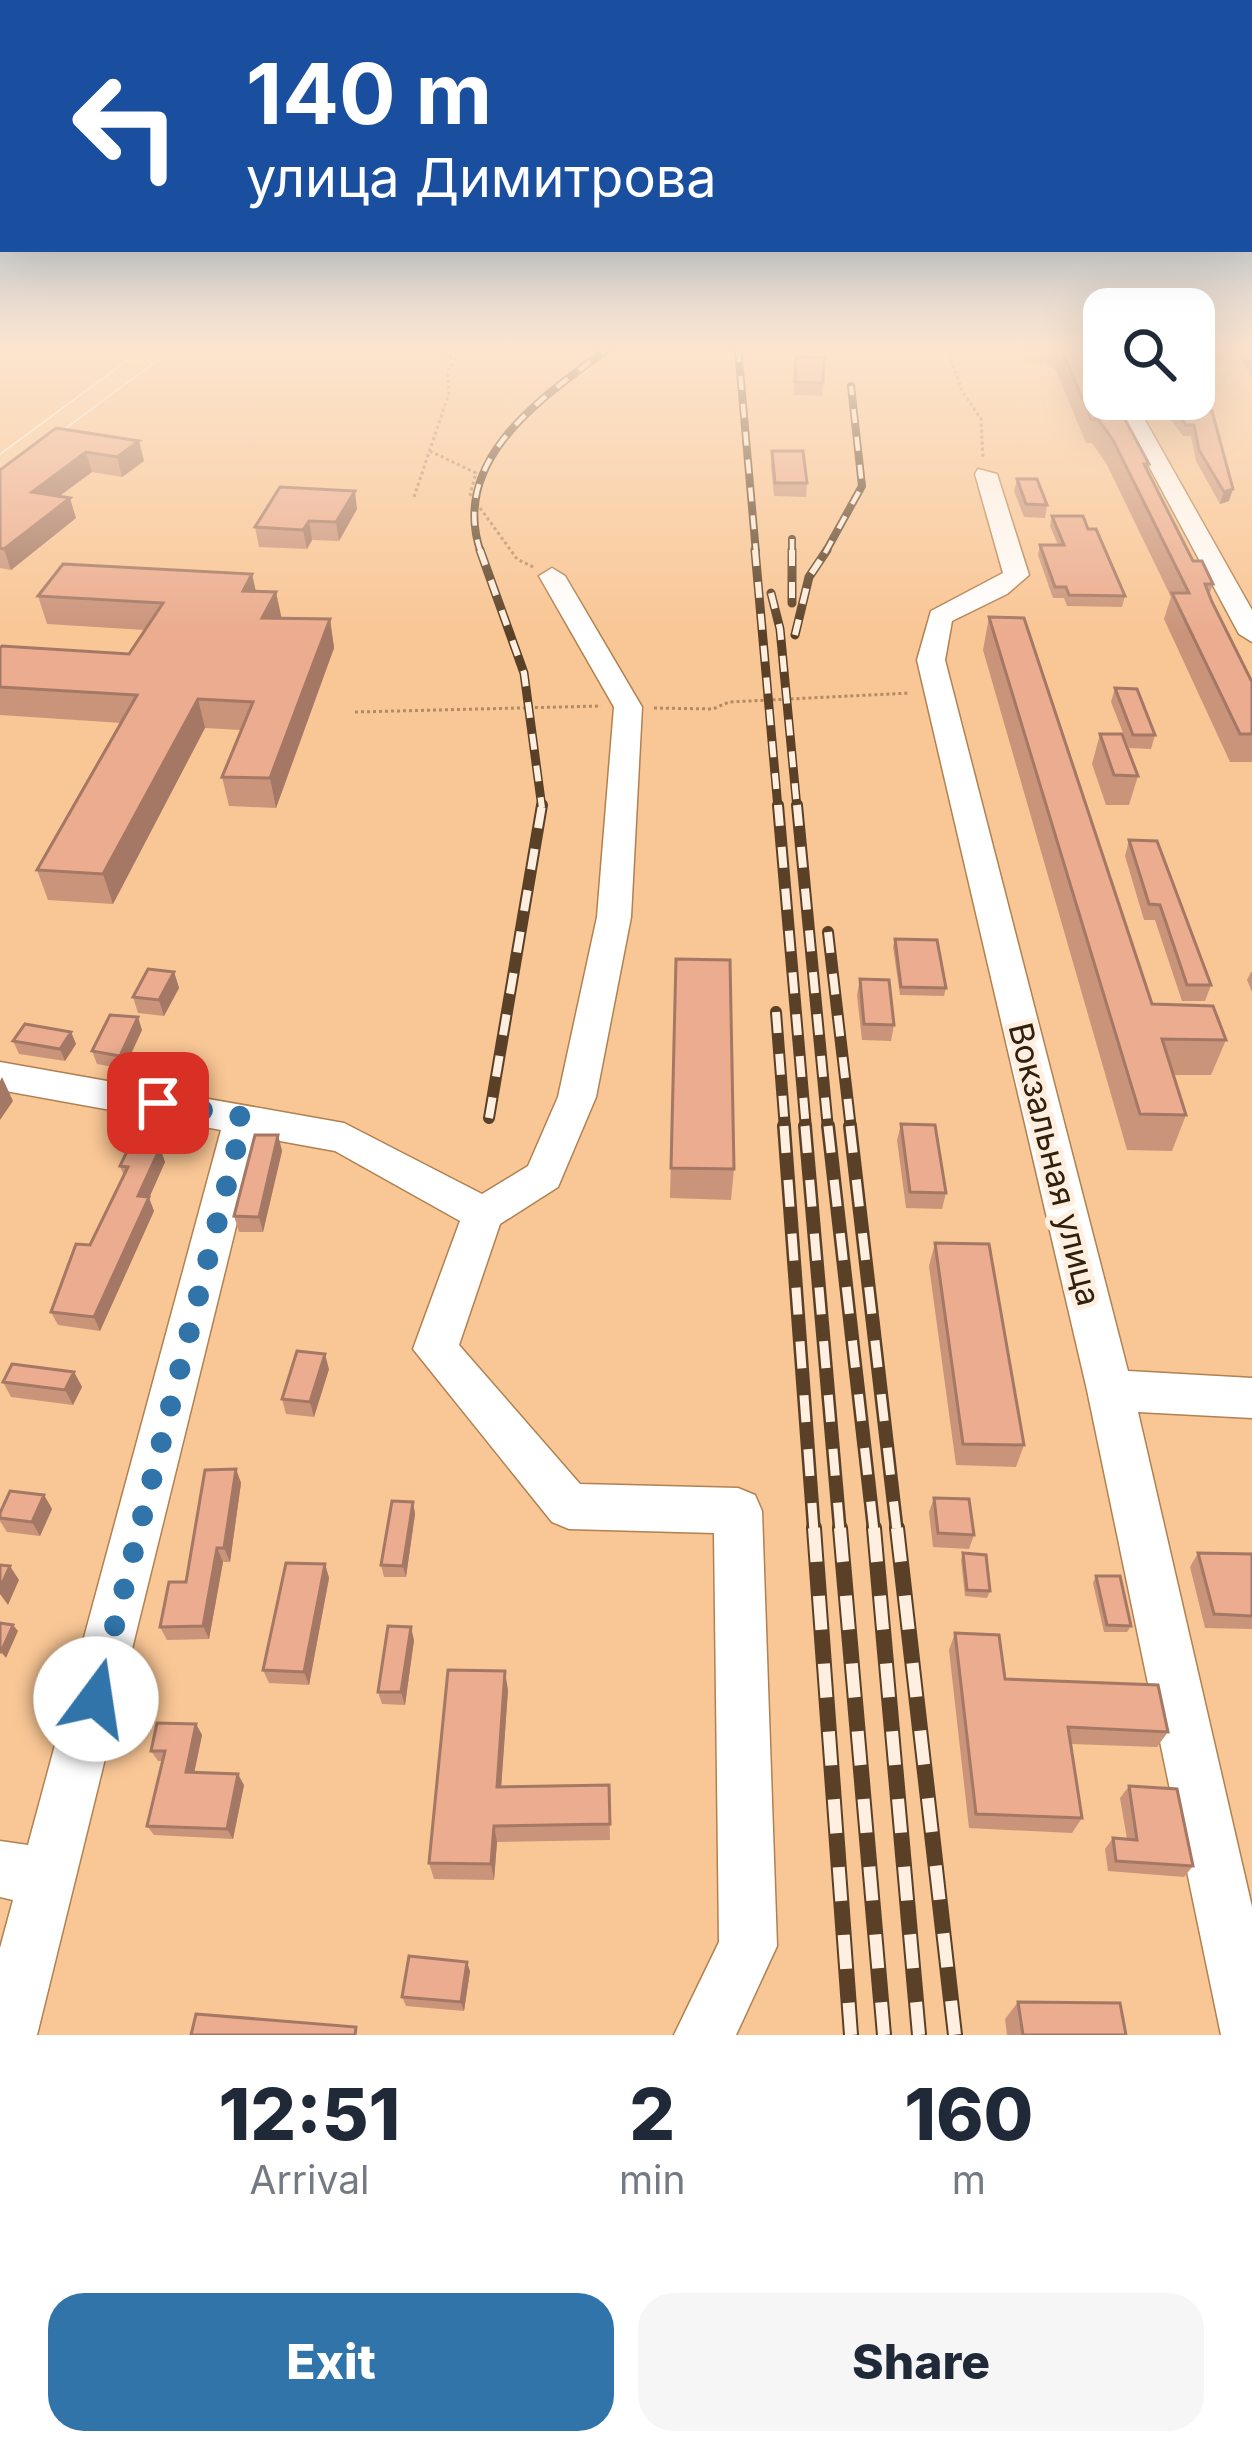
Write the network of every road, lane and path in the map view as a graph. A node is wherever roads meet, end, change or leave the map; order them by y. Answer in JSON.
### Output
{"nodes":[{"id":1,"x":34,"y":443,"type":"edge"},
{"id":2,"x":433,"y":443,"type":"edge"},
{"id":3,"x":983,"y":443,"type":"edge"},
{"id":4,"x":1147,"y":443,"type":"edge"},
{"id":5,"x":430,"y":451,"type":"junction"},
{"id":6,"x":0,"y":468,"type":"edge"},
{"id":7,"x":986,"y":474,"type":"joint"},
{"id":8,"x":414,"y":497,"type":"dead end"},
{"id":9,"x":552,"y":576,"type":"joint"},
{"id":10,"x":1252,"y":634,"type":"edge"},
{"id":11,"x":0,"y":1076,"type":"edge"},
{"id":12,"x":244,"y":1117,"type":"junction"},
{"id":13,"x":483,"y":1214,"type":"junction"},
{"id":14,"x":1110,"y":1390,"type":"junction"},
{"id":15,"x":1252,"y":1398,"type":"edge"},
{"id":16,"x":25,"y":1873,"type":"edge"},
{"id":17,"x":7,"y":2035,"type":"edge"},
{"id":18,"x":704,"y":2035,"type":"edge"},
{"id":19,"x":1251,"y":2035,"type":"edge"}],
"edges":[{"from":1,"to":6,"type":"main road"},
{"from":2,"to":5,"type":"path"},
{"from":3,"to":7,"type":"path"},
{"from":4,"to":10,"type":"street"},
{"from":5,"to":8,"type":"path"},
{"from":5,"to":9,"type":"path"},
{"from":7,"to":14,"type":"street","name":"Вокзальная улица"},
{"from":9,"to":13,"type":"street"},
{"from":11,"to":12,"type":"street"},
{"from":12,"to":13,"type":"street"},
{"from":12,"to":16,"type":"street"},
{"from":13,"to":18,"type":"street"},
{"from":14,"to":15,"type":"street"},
{"from":14,"to":19,"type":"street","name":"Вокзальная улица"},
{"from":16,"to":17,"type":"street"}]}
